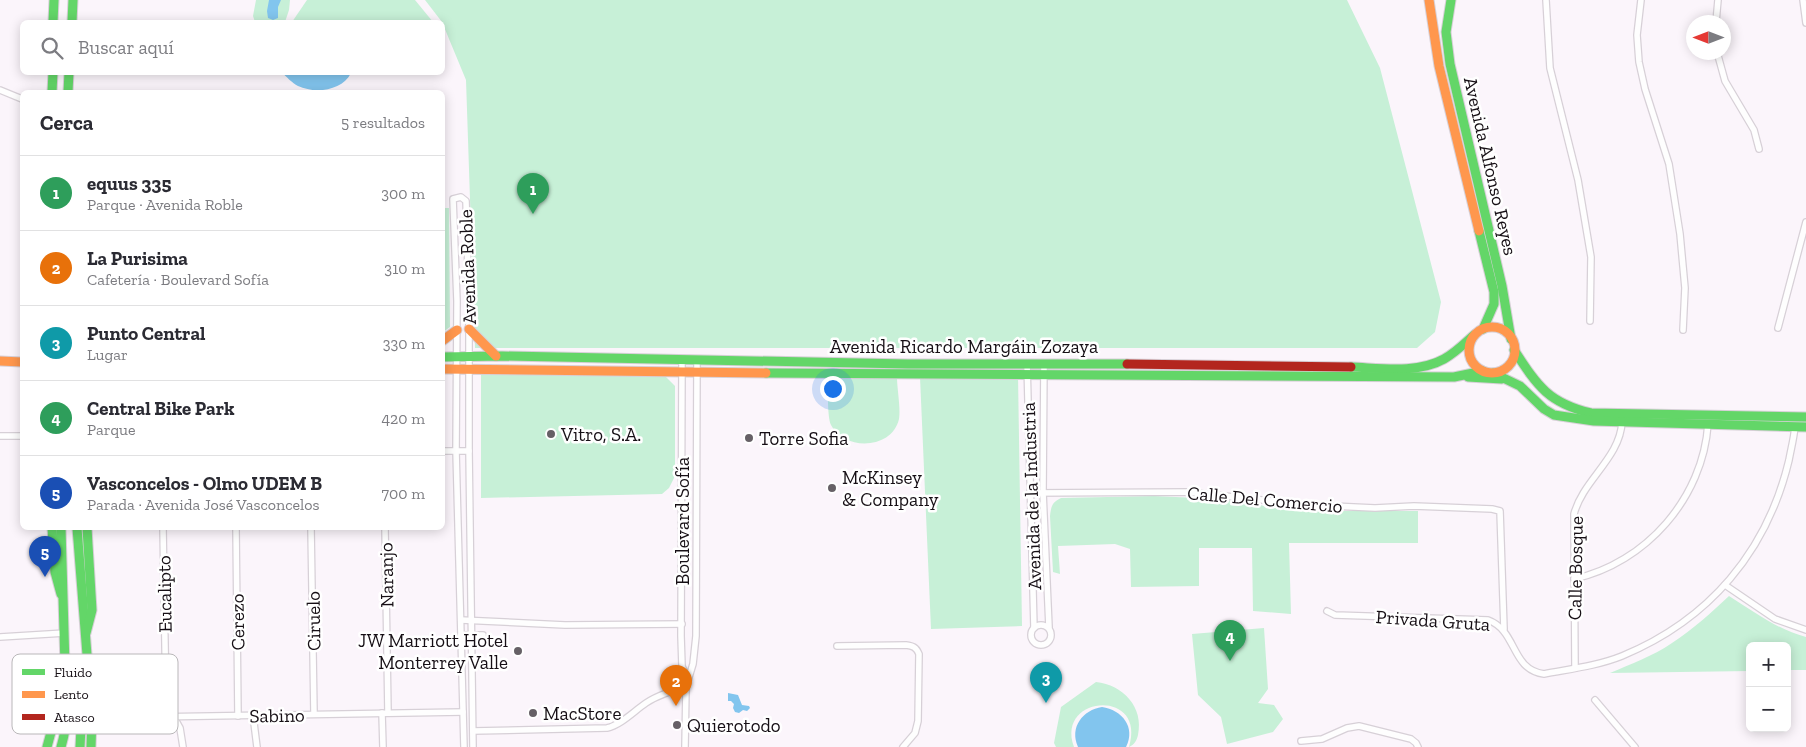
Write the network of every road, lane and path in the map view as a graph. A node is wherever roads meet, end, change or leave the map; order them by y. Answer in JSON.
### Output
{"nodes":[{"id":1,"x":54,"y":0,"type":"edge"},
{"id":2,"x":73,"y":0,"type":"edge"},
{"id":3,"x":1429,"y":0,"type":"edge"},
{"id":4,"x":1451,"y":0,"type":"edge"},
{"id":5,"x":1546,"y":0,"type":"edge"},
{"id":6,"x":1641,"y":0,"type":"edge"},
{"id":7,"x":1718,"y":0,"type":"edge"},
{"id":8,"x":1803,"y":0,"type":"edge"},
{"id":9,"x":1717,"y":15,"type":"edge"},
{"id":10,"x":53,"y":20,"type":"edge"},
{"id":11,"x":72,"y":20,"type":"edge"},
{"id":12,"x":1806,"y":23,"type":"edge"},
{"id":13,"x":1719,"y":60,"type":"edge"},
{"id":14,"x":52,"y":75,"type":"edge"},
{"id":15,"x":69,"y":75,"type":"edge"},
{"id":16,"x":0,"y":90,"type":"edge"},
{"id":17,"x":52,"y":90,"type":"edge"},
{"id":18,"x":68,"y":90,"type":"edge"},
{"id":19,"x":20,"y":97,"type":"edge"},
{"id":20,"x":1759,"y":150,"type":"dead end"},
{"id":21,"x":1806,"y":222,"type":"edge"},
{"id":22,"x":467,"y":254,"type":"junction"},
{"id":23,"x":455,"y":255,"type":"junction"},
{"id":24,"x":1590,"y":321,"type":"dead end"},
{"id":25,"x":1778,"y":328,"type":"dead end"},
{"id":26,"x":469,"y":329,"type":"junction"},
{"id":27,"x":1483,"y":329,"type":"junction"},
{"id":28,"x":457,"y":330,"type":"junction"},
{"id":29,"x":1683,"y":330,"type":"dead end"},
{"id":30,"x":1474,"y":335,"type":"junction"},
{"id":31,"x":1511,"y":338,"type":"junction"},
{"id":32,"x":445,"y":339,"type":"edge"},
{"id":33,"x":1514,"y":350,"type":"junction"},
{"id":34,"x":469,"y":356,"type":"junction"},
{"id":35,"x":496,"y":356,"type":"junction"},
{"id":36,"x":445,"y":357,"type":"edge"},
{"id":37,"x":457,"y":357,"type":"junction"},
{"id":38,"x":682,"y":360,"type":"junction"},
{"id":39,"x":697,"y":360,"type":"junction"},
{"id":40,"x":0,"y":361,"type":"edge"},
{"id":41,"x":20,"y":362,"type":"edge"},
{"id":42,"x":1027,"y":363,"type":"junction"},
{"id":43,"x":1044,"y":363,"type":"junction"},
{"id":44,"x":469,"y":368,"type":"junction"},
{"id":45,"x":445,"y":369,"type":"edge"},
{"id":46,"x":456,"y":369,"type":"junction"},
{"id":47,"x":1483,"y":371,"type":"junction"},
{"id":48,"x":682,"y":373,"type":"junction"},
{"id":49,"x":697,"y":373,"type":"junction"},
{"id":50,"x":1493,"y":373,"type":"junction"},
{"id":51,"x":1027,"y":374,"type":"junction"},
{"id":52,"x":1044,"y":375,"type":"junction"},
{"id":53,"x":1462,"y":376,"type":"junction"},
{"id":54,"x":1509,"y":379,"type":"junction"},
{"id":55,"x":1806,"y":418,"type":"edge"},
{"id":56,"x":1622,"y":422,"type":"junction"},
{"id":57,"x":1708,"y":424,"type":"junction"},
{"id":58,"x":1795,"y":426,"type":"junction"},
{"id":59,"x":1806,"y":427,"type":"edge"},
{"id":60,"x":0,"y":436,"type":"edge"},
{"id":61,"x":20,"y":436,"type":"edge"},
{"id":62,"x":445,"y":451,"type":"edge"},
{"id":63,"x":456,"y":451,"type":"junction"},
{"id":64,"x":469,"y":451,"type":"junction"},
{"id":65,"x":1043,"y":492,"type":"junction"},
{"id":66,"x":1030,"y":493,"type":"junction"},
{"id":67,"x":52,"y":530,"type":"edge"},
{"id":68,"x":61,"y":530,"type":"edge"},
{"id":69,"x":77,"y":530,"type":"edge"},
{"id":70,"x":87,"y":530,"type":"edge"},
{"id":71,"x":163,"y":530,"type":"edge"},
{"id":72,"x":236,"y":530,"type":"edge"},
{"id":73,"x":311,"y":530,"type":"edge"},
{"id":74,"x":385,"y":530,"type":"edge"},
{"id":75,"x":1574,"y":579,"type":"junction"},
{"id":76,"x":1725,"y":585,"type":"junction"},
{"id":77,"x":64,"y":599,"type":"junction"},
{"id":78,"x":1327,"y":611,"type":"dead end"},
{"id":79,"x":461,"y":620,"type":"junction"},
{"id":80,"x":472,"y":620,"type":"junction"},
{"id":81,"x":682,"y":624,"type":"junction"},
{"id":82,"x":1034,"y":628,"type":"junction"},
{"id":83,"x":1049,"y":628,"type":"junction"},
{"id":84,"x":1504,"y":629,"type":"junction"},
{"id":85,"x":1805,"y":629,"type":"edge"},
{"id":86,"x":65,"y":634,"type":"junction"},
{"id":87,"x":461,"y":635,"type":"junction"},
{"id":88,"x":472,"y":635,"type":"junction"},
{"id":89,"x":483,"y":635,"type":"dead end"},
{"id":90,"x":0,"y":637,"type":"edge"},
{"id":91,"x":84,"y":638,"type":"junction"},
{"id":92,"x":837,"y":646,"type":"dead end"},
{"id":93,"x":64,"y":654,"type":"edge"},
{"id":94,"x":85,"y":654,"type":"edge"},
{"id":95,"x":165,"y":654,"type":"edge"},
{"id":96,"x":1575,"y":668,"type":"junction"},
{"id":97,"x":688,"y":680,"type":"junction"},
{"id":98,"x":686,"y":688,"type":"junction"},
{"id":99,"x":1595,"y":700,"type":"dead end"},
{"id":100,"x":463,"y":712,"type":"junction"},
{"id":101,"x":385,"y":713,"type":"junction"},
{"id":102,"x":314,"y":714,"type":"junction"},
{"id":103,"x":253,"y":715,"type":"junction"},
{"id":104,"x":238,"y":716,"type":"junction"},
{"id":105,"x":178,"y":717,"type":"edge"},
{"id":106,"x":178,"y":726,"type":"edge"},
{"id":107,"x":473,"y":731,"type":"junction"},
{"id":108,"x":51,"y":734,"type":"edge"},
{"id":109,"x":64,"y":734,"type":"edge"},
{"id":110,"x":81,"y":734,"type":"edge"},
{"id":111,"x":91,"y":734,"type":"edge"},
{"id":112,"x":1301,"y":741,"type":"dead end"},
{"id":113,"x":1417,"y":745,"type":"edge"},
{"id":114,"x":48,"y":747,"type":"edge"},
{"id":115,"x":61,"y":747,"type":"edge"},
{"id":116,"x":80,"y":747,"type":"edge"},
{"id":117,"x":91,"y":747,"type":"edge"},
{"id":118,"x":183,"y":747,"type":"edge"},
{"id":119,"x":257,"y":747,"type":"edge"},
{"id":120,"x":383,"y":747,"type":"edge"},
{"id":121,"x":464,"y":747,"type":"edge"},
{"id":122,"x":473,"y":747,"type":"edge"},
{"id":123,"x":685,"y":747,"type":"edge"},
{"id":124,"x":903,"y":747,"type":"edge"},
{"id":125,"x":1635,"y":747,"type":"edge"}],
"edges":[{"from":1,"to":10,"type":"main road"},
{"from":2,"to":11,"type":"main road"},
{"from":3,"to":27,"type":"main road","name":"Avenida Alfonso Reyes"},
{"from":4,"to":31,"type":"main road","name":"Avenida Alfonso Reyes"},
{"from":5,"to":24,"type":"street"},
{"from":6,"to":29,"type":"street"},
{"from":7,"to":9,"type":"street"},
{"from":8,"to":12,"type":"street"},
{"from":13,"to":20,"type":"street"},
{"from":14,"to":17,"type":"main road"},
{"from":15,"to":18,"type":"main road"},
{"from":16,"to":19,"type":"street"},
{"from":21,"to":25,"type":"street"},
{"from":22,"to":23,"type":"street"},
{"from":22,"to":23,"type":"street","name":"Avenida Roble"},
{"from":22,"to":26,"type":"street","name":"Avenida Roble"},
{"from":23,"to":28,"type":"street","name":"Avenida Roble"},
{"from":26,"to":34,"type":"street","name":"Avenida Roble"},
{"from":26,"to":35,"type":"main road"},
{"from":27,"to":30,"type":"main road"},
{"from":27,"to":31,"type":"main road"},
{"from":28,"to":32,"type":"main road"},
{"from":28,"to":37,"type":"street","name":"Avenida Roble"},
{"from":30,"to":43,"type":"main road","name":"Avenida Ricardo Margáin Zozaya"},
{"from":30,"to":47,"type":"main road"},
{"from":31,"to":33,"type":"main road"},
{"from":33,"to":50,"type":"main road"},
{"from":33,"to":55,"type":"main road"},
{"from":34,"to":35,"type":"main road","name":"Avenida Ricardo Margáin Zozaya"},
{"from":34,"to":37,"type":"main road","name":"Avenida Ricardo Margáin Zozaya"},
{"from":34,"to":44,"type":"street","name":"Avenida Roble"},
{"from":35,"to":38,"type":"main road","name":"Avenida Ricardo Margáin Zozaya"},
{"from":36,"to":37,"type":"main road","name":"Avenida Ricardo Margáin Zozaya"},
{"from":37,"to":46,"type":"street","name":"Avenida Roble"},
{"from":38,"to":39,"type":"main road","name":"Avenida Ricardo Margáin Zozaya"},
{"from":38,"to":48,"type":"street","name":"Boulevard Sofía"},
{"from":39,"to":42,"type":"main road","name":"Avenida Ricardo Margáin Zozaya"},
{"from":39,"to":49,"type":"street","name":"Boulevard Sofía"},
{"from":40,"to":41,"type":"main road"},
{"from":42,"to":43,"type":"main road","name":"Avenida Ricardo Margáin Zozaya"},
{"from":42,"to":51,"type":"street","name":"Avenida de la Industria"},
{"from":43,"to":52,"type":"street","name":"Avenida de la Industria"},
{"from":44,"to":46,"type":"main road","name":"Avenida Ricardo Margáin Zozaya"},
{"from":44,"to":48,"type":"main road","name":"Avenida Ricardo Margáin Zozaya"},
{"from":44,"to":64,"type":"street","name":"Avenida Roble"},
{"from":45,"to":46,"type":"main road","name":"Avenida Ricardo Margáin Zozaya"},
{"from":46,"to":63,"type":"street","name":"Avenida Roble"},
{"from":47,"to":50,"type":"main road"},
{"from":47,"to":53,"type":"main road","name":"Avenida Ricardo Margáin Zozaya"},
{"from":48,"to":49,"type":"main road","name":"Avenida Ricardo Margáin Zozaya"},
{"from":48,"to":81,"type":"street","name":"Boulevard Sofía"},
{"from":49,"to":51,"type":"main road","name":"Avenida Ricardo Margáin Zozaya"},
{"from":49,"to":97,"type":"street","name":"Boulevard Sofía"},
{"from":50,"to":54,"type":"main road"},
{"from":51,"to":52,"type":"main road","name":"Avenida Ricardo Margáin Zozaya"},
{"from":51,"to":66,"type":"street","name":"Avenida de la Industria"},
{"from":52,"to":53,"type":"main road","name":"Avenida Ricardo Margáin Zozaya"},
{"from":52,"to":65,"type":"street","name":"Avenida de la Industria"},
{"from":53,"to":54,"type":"main road"},
{"from":54,"to":56,"type":"main road"},
{"from":56,"to":57,"type":"main road"},
{"from":56,"to":75,"type":"street","name":"Calle Bosque"},
{"from":57,"to":58,"type":"main road"},
{"from":57,"to":75,"type":"street"},
{"from":58,"to":59,"type":"main road"},
{"from":58,"to":76,"type":"street","name":"Privada Gruta"},
{"from":60,"to":61,"type":"street"},
{"from":62,"to":63,"type":"street"},
{"from":63,"to":64,"type":"street"},
{"from":63,"to":79,"type":"street","name":"Avenida Roble"},
{"from":64,"to":80,"type":"street","name":"Avenida Roble"},
{"from":65,"to":66,"type":"street","name":"Calle Del Comercio"},
{"from":65,"to":83,"type":"street","name":"Avenida de la Industria"},
{"from":65,"to":84,"type":"street","name":"Calle Del Comercio"},
{"from":66,"to":82,"type":"street","name":"Avenida de la Industria"},
{"from":67,"to":77,"type":"main road"},
{"from":68,"to":77,"type":"main road"},
{"from":69,"to":91,"type":"main road"},
{"from":70,"to":91,"type":"main road"},
{"from":71,"to":95,"type":"street","name":"Eucalipto"},
{"from":72,"to":104,"type":"street","name":"Cerezo"},
{"from":73,"to":102,"type":"street","name":"Ciruelo"},
{"from":74,"to":101,"type":"street","name":"Naranjo"},
{"from":75,"to":96,"type":"street","name":"Calle Bosque"},
{"from":76,"to":85,"type":"street"},
{"from":76,"to":96,"type":"street","name":"Privada Gruta"},
{"from":77,"to":86,"type":"main road"},
{"from":78,"to":84,"type":"street","name":"Privada Gruta"},
{"from":79,"to":80,"type":"street"},
{"from":79,"to":87,"type":"street","name":"Avenida Roble"},
{"from":80,"to":81,"type":"street"},
{"from":80,"to":88,"type":"street","name":"Avenida Roble"},
{"from":81,"to":97,"type":"street","name":"Boulevard Sofía"},
{"from":82,"to":83,"type":"street"},
{"from":82,"to":83,"type":"street"},
{"from":84,"to":96,"type":"street","name":"Privada Gruta"},
{"from":86,"to":90,"type":"street"},
{"from":86,"to":93,"type":"main road"},
{"from":87,"to":88,"type":"street"},
{"from":87,"to":100,"type":"street","name":"Avenida Roble"},
{"from":88,"to":89,"type":"street"},
{"from":88,"to":107,"type":"street","name":"Avenida Roble"},
{"from":91,"to":94,"type":"main road"},
{"from":92,"to":124,"type":"street"},
{"from":97,"to":98,"type":"street","name":"Boulevard Sofía"},
{"from":98,"to":107,"type":"street"},
{"from":98,"to":123,"type":"street","name":"Boulevard Sofía"},
{"from":99,"to":125,"type":"street"},
{"from":100,"to":101,"type":"street","name":"Sabino"},
{"from":100,"to":121,"type":"street","name":"Avenida Roble"},
{"from":101,"to":102,"type":"street","name":"Sabino"},
{"from":101,"to":120,"type":"street","name":"Naranjo"},
{"from":102,"to":103,"type":"street","name":"Sabino"},
{"from":103,"to":104,"type":"street","name":"Sabino"},
{"from":103,"to":119,"type":"street"},
{"from":104,"to":105,"type":"street","name":"Sabino"},
{"from":106,"to":118,"type":"street","name":"Eucalipto"},
{"from":107,"to":122,"type":"street","name":"Avenida Roble"},
{"from":108,"to":114,"type":"main road"},
{"from":109,"to":115,"type":"main road"},
{"from":110,"to":116,"type":"main road"},
{"from":111,"to":117,"type":"main road"},
{"from":112,"to":113,"type":"street"}]}
